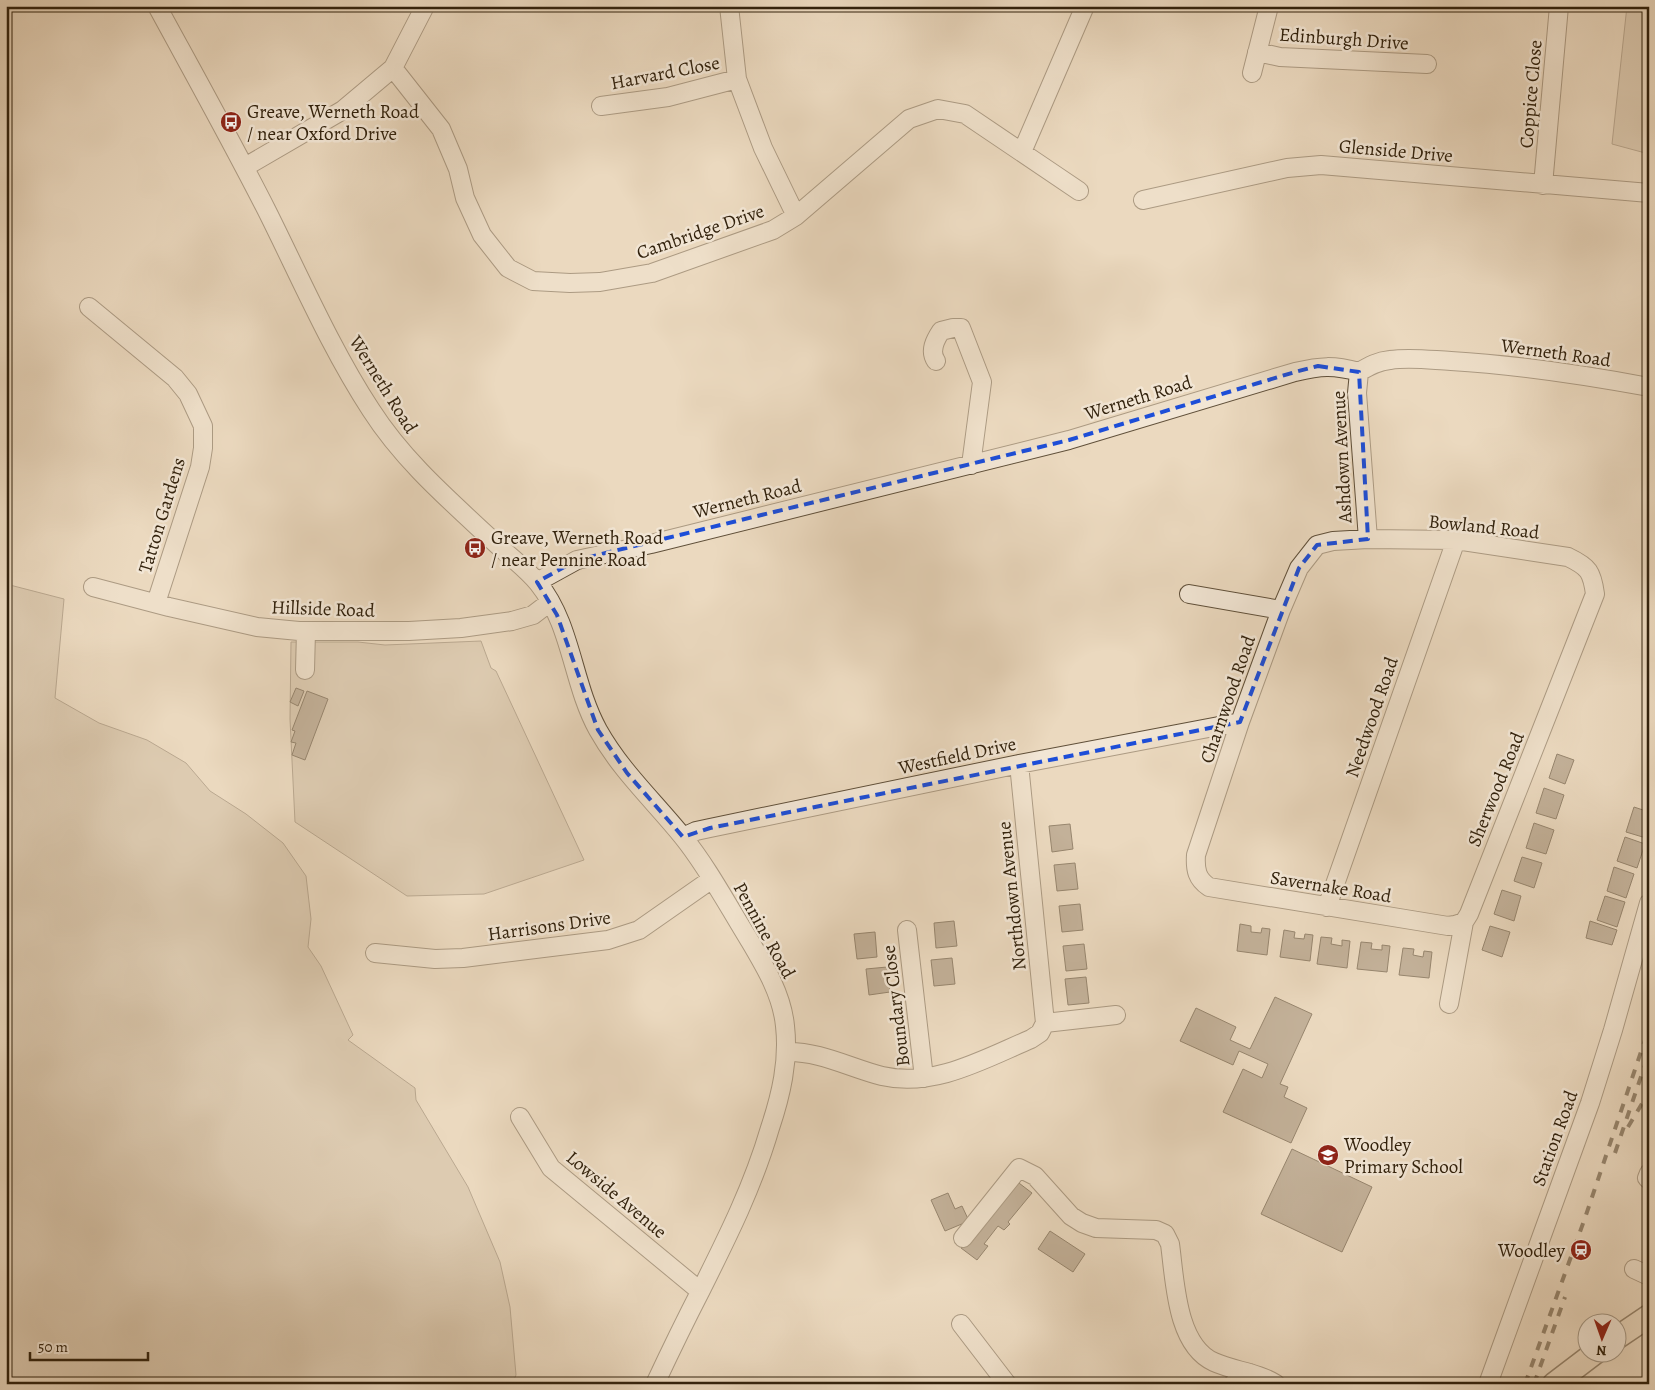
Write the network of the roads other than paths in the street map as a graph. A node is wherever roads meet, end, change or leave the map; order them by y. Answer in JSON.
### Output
{"nodes":[{"id":1,"x":157,"y":6,"type":"edge"},
{"id":2,"x":729,"y":6,"type":"edge"},
{"id":3,"x":1085,"y":6,"type":"edge"},
{"id":4,"x":1269,"y":6,"type":"edge"},
{"id":5,"x":1559,"y":6,"type":"edge"},
{"id":6,"x":422,"y":7,"type":"edge"},
{"id":7,"x":1257,"y":52,"type":"junction"},
{"id":8,"x":1427,"y":64,"type":"dead end"},
{"id":9,"x":392,"y":68,"type":"junction"},
{"id":10,"x":1252,"y":73,"type":"dead end"},
{"id":11,"x":737,"y":79,"type":"junction"},
{"id":12,"x":601,"y":106,"type":"dead end"},
{"id":13,"x":1022,"y":152,"type":"junction"},
{"id":14,"x":245,"y":167,"type":"junction"},
{"id":15,"x":1543,"y":185,"type":"junction"},
{"id":16,"x":1079,"y":191,"type":"dead end"},
{"id":17,"x":1649,"y":193,"type":"edge"},
{"id":18,"x":1143,"y":200,"type":"dead end"},
{"id":19,"x":796,"y":216,"type":"junction"},
{"id":20,"x":88,"y":307,"type":"dead end"},
{"id":21,"x":936,"y":361,"type":"dead end"},
{"id":22,"x":1359,"y":372,"type":"junction"},
{"id":23,"x":1649,"y":387,"type":"edge"},
{"id":24,"x":971,"y":464,"type":"junction"},
{"id":25,"x":1368,"y":539,"type":"junction"},
{"id":26,"x":1456,"y":540,"type":"junction"},
{"id":27,"x":1317,"y":545,"type":"joint"},
{"id":28,"x":537,"y":582,"type":"junction"},
{"id":29,"x":93,"y":588,"type":"dead end"},
{"id":30,"x":1189,"y":594,"type":"dead end"},
{"id":31,"x":1595,"y":594,"type":"joint"},
{"id":32,"x":550,"y":602,"type":"junction"},
{"id":33,"x":156,"y":603,"type":"junction"},
{"id":34,"x":1281,"y":610,"type":"junction"},
{"id":35,"x":306,"y":631,"type":"junction"},
{"id":36,"x":305,"y":670,"type":"dead end"},
{"id":37,"x":1240,"y":722,"type":"junction"},
{"id":38,"x":1019,"y":764,"type":"junction"},
{"id":39,"x":683,"y":837,"type":"junction"},
{"id":40,"x":1196,"y":873,"type":"joint"},
{"id":41,"x":712,"y":879,"type":"junction"},
{"id":42,"x":1649,"y":903,"type":"edge"},
{"id":43,"x":1326,"y":907,"type":"junction"},
{"id":44,"x":1464,"y":922,"type":"junction"},
{"id":45,"x":907,"y":930,"type":"dead end"},
{"id":46,"x":375,"y":953,"type":"dead end"},
{"id":47,"x":1449,"y":1004,"type":"dead end"},
{"id":48,"x":1116,"y":1016,"type":"dead end"},
{"id":49,"x":1045,"y":1023,"type":"junction"},
{"id":50,"x":786,"y":1052,"type":"junction"},
{"id":51,"x":924,"y":1078,"type":"junction"},
{"id":52,"x":520,"y":1117,"type":"dead end"},
{"id":53,"x":1649,"y":1173,"type":"edge"},
{"id":54,"x":1649,"y":1180,"type":"edge"},
{"id":55,"x":963,"y":1238,"type":"dead end"},
{"id":56,"x":700,"y":1291,"type":"junction"},
{"id":57,"x":1649,"y":1316,"type":"edge"},
{"id":58,"x":961,"y":1324,"type":"dead end"},
{"id":59,"x":1628,"y":1330,"type":"edge"},
{"id":60,"x":1583,"y":1362,"type":"edge"},
{"id":61,"x":1250,"y":1373,"type":"junction"},
{"id":62,"x":655,"y":1384,"type":"edge"},
{"id":63,"x":1007,"y":1384,"type":"edge"},
{"id":64,"x":1233,"y":1384,"type":"edge"},
{"id":65,"x":1276,"y":1384,"type":"edge"},
{"id":66,"x":1488,"y":1384,"type":"edge"},
{"id":67,"x":1554,"y":1384,"type":"edge"}],
"edges":[{"from":1,"to":14,"type":"street","name":"Werneth Road"},
{"from":2,"to":11,"type":"street"},
{"from":3,"to":13,"type":"street"},
{"from":4,"to":7,"type":"street","name":"Edinburgh Drive"},
{"from":5,"to":15,"type":"street","name":"Coppice Close"},
{"from":6,"to":9,"type":"street"},
{"from":7,"to":8,"type":"street","name":"Edinburgh Drive"},
{"from":7,"to":10,"type":"street","name":"Edinburgh Drive"},
{"from":9,"to":14,"type":"street"},
{"from":9,"to":19,"type":"street","name":"Cambridge Drive"},
{"from":11,"to":12,"type":"street","name":"Harvard Close"},
{"from":11,"to":19,"type":"street"},
{"from":13,"to":16,"type":"street","name":"Cambridge Drive"},
{"from":13,"to":19,"type":"street","name":"Cambridge Drive"},
{"from":14,"to":28,"type":"street","name":"Werneth Road"},
{"from":15,"to":17,"type":"street","name":"Glenside Drive"},
{"from":15,"to":18,"type":"street","name":"Glenside Drive"},
{"from":20,"to":33,"type":"street","name":"Tatton Gardens"},
{"from":21,"to":24,"type":"street"},
{"from":22,"to":23,"type":"street","name":"Werneth Road"},
{"from":22,"to":24,"type":"street","name":"Werneth Road"},
{"from":22,"to":25,"type":"street","name":"Ashdown Avenue"},
{"from":24,"to":28,"type":"street","name":"Werneth Road"},
{"from":25,"to":26,"type":"street","name":"Bowland Road"},
{"from":25,"to":27,"type":"street","name":"Bowland Road"},
{"from":26,"to":31,"type":"street","name":"Bowland Road"},
{"from":26,"to":43,"type":"street","name":"Needwood Road"},
{"from":27,"to":34,"type":"street","name":"Charnwood Road"},
{"from":28,"to":32,"type":"street","name":"Pennine Road"},
{"from":29,"to":33,"type":"street","name":"Hillside Road"},
{"from":30,"to":34,"type":"street"},
{"from":31,"to":44,"type":"street","name":"Sherwood Road"},
{"from":32,"to":35,"type":"street","name":"Hillside Road"},
{"from":32,"to":39,"type":"street","name":"Pennine Road"},
{"from":33,"to":35,"type":"street","name":"Hillside Road"},
{"from":34,"to":37,"type":"street","name":"Charnwood Road"},
{"from":35,"to":36,"type":"street"},
{"from":37,"to":38,"type":"street","name":"Westfield Drive"},
{"from":37,"to":40,"type":"street","name":"Charnwood Road"},
{"from":38,"to":39,"type":"street","name":"Westfield Drive"},
{"from":38,"to":49,"type":"street","name":"Northdown Avenue"},
{"from":39,"to":41,"type":"street","name":"Pennine Road"},
{"from":40,"to":43,"type":"street","name":"Savernake Road"},
{"from":41,"to":46,"type":"street","name":"Harrisons Drive"},
{"from":41,"to":50,"type":"street","name":"Pennine Road"},
{"from":42,"to":66,"type":"street","name":"Station Road"},
{"from":43,"to":44,"type":"street","name":"Savernake Road"},
{"from":44,"to":47,"type":"street","name":"Sherwood Road"},
{"from":45,"to":51,"type":"street","name":"Boundary Close"},
{"from":48,"to":49,"type":"street"},
{"from":49,"to":51,"type":"street"},
{"from":50,"to":51,"type":"street"},
{"from":50,"to":56,"type":"street","name":"Pennine Road"},
{"from":52,"to":56,"type":"street","name":"Lowside Avenue"},
{"from":53,"to":54,"type":"street"},
{"from":55,"to":61,"type":"street"},
{"from":56,"to":62,"type":"street","name":"Pennine Road"},
{"from":57,"to":59,"type":"main road"},
{"from":58,"to":63,"type":"street"},
{"from":60,"to":67,"type":"main road"},
{"from":61,"to":64,"type":"street"},
{"from":61,"to":65,"type":"street"}]}
